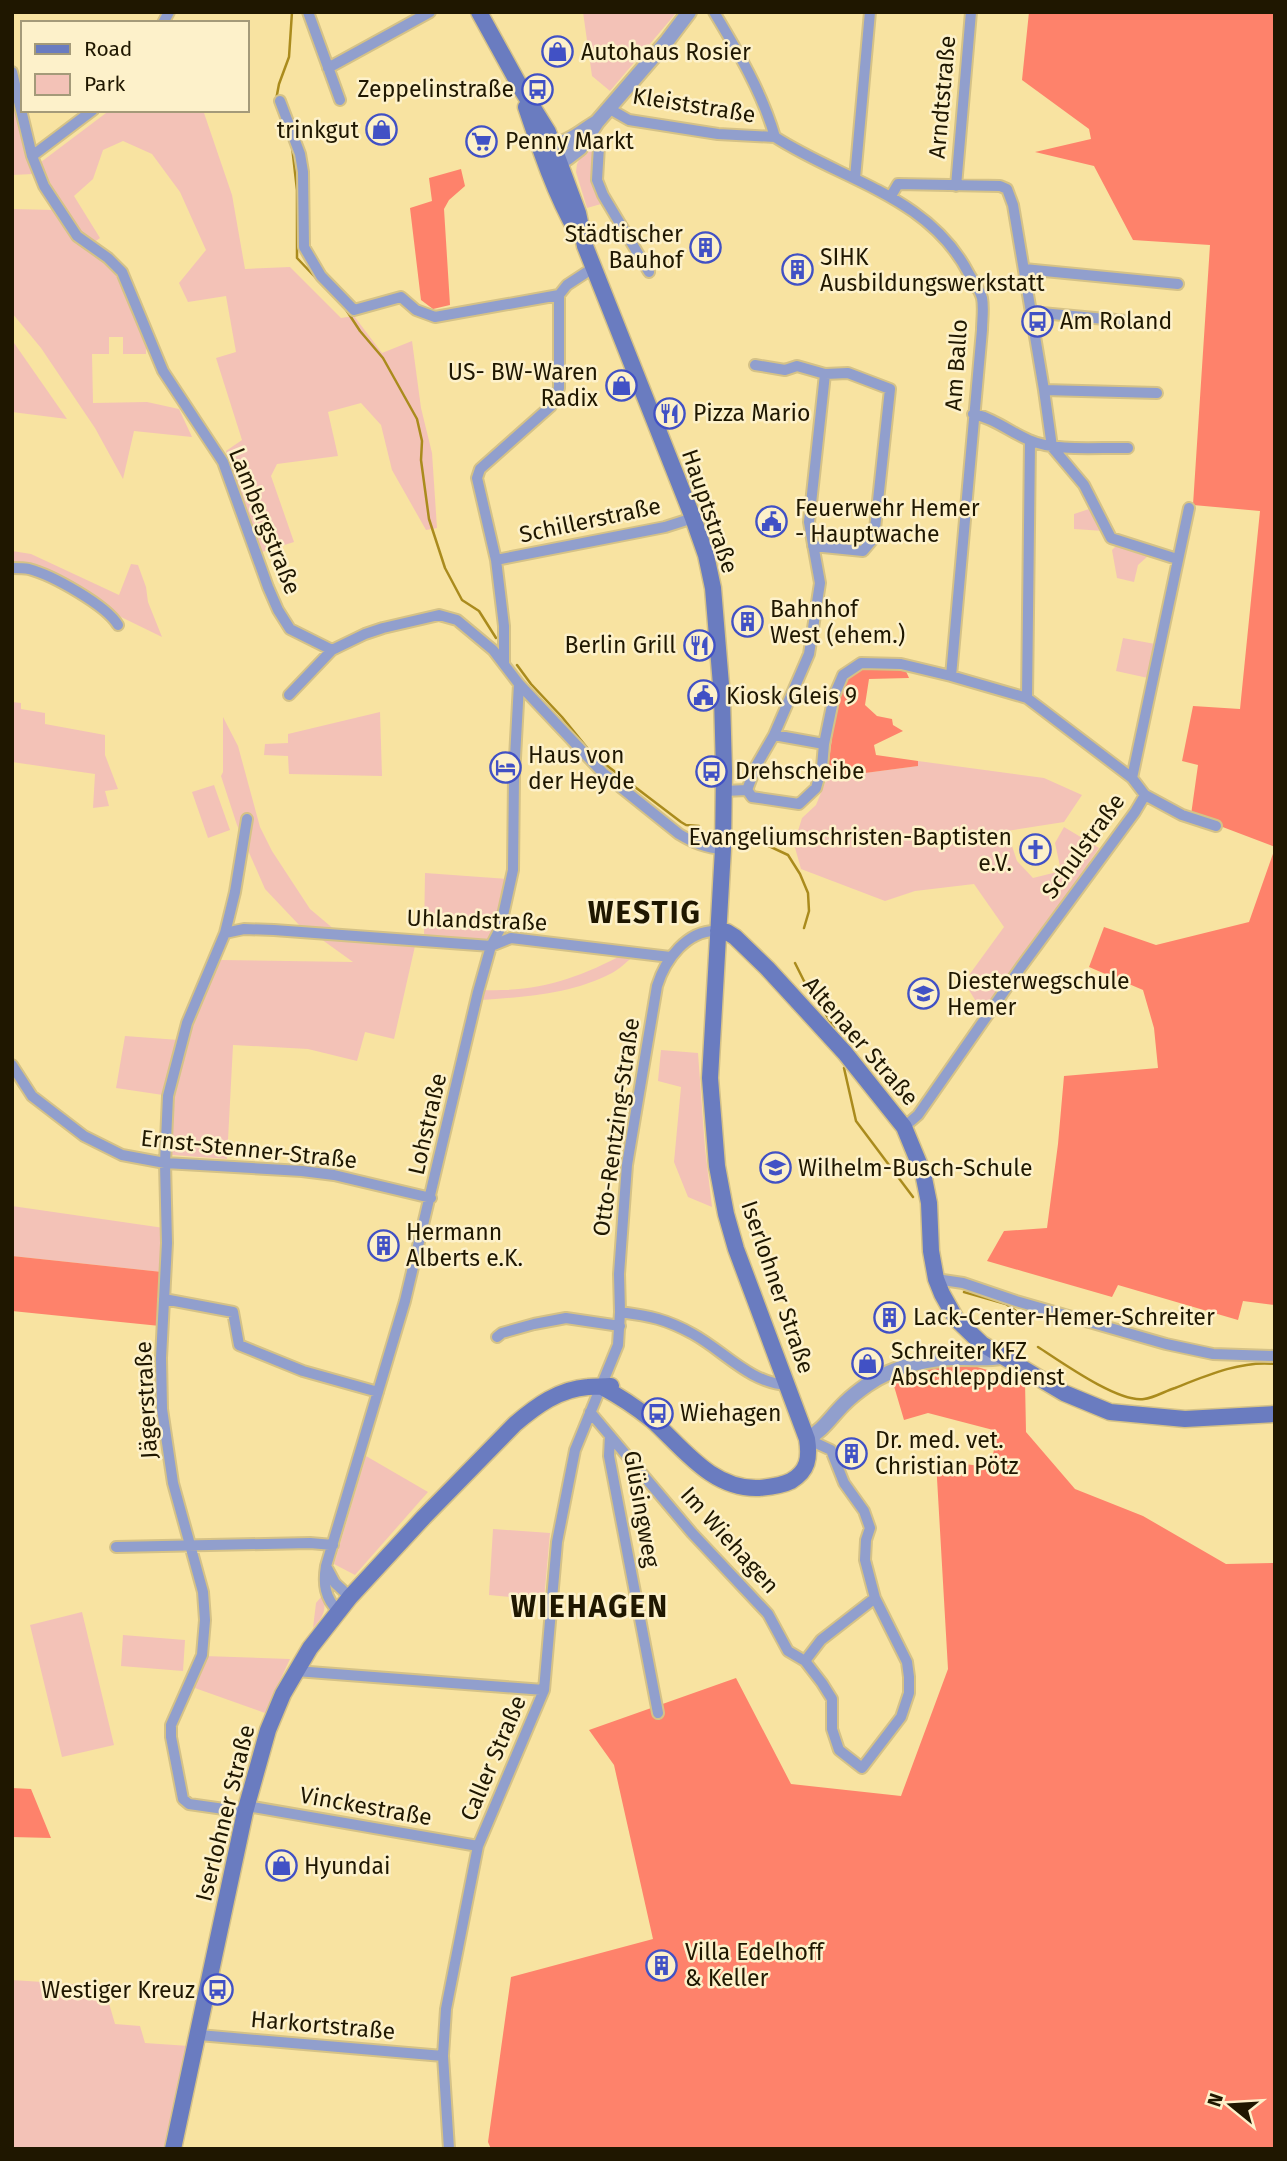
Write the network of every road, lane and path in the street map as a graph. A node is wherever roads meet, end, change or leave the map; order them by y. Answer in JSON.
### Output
{"nodes":[{"id":1,"x":308,"y":12,"type":"edge"},
{"id":2,"x":430,"y":12,"type":"edge"},
{"id":3,"x":479,"y":12,"type":"edge"},
{"id":4,"x":689,"y":12,"type":"edge"},
{"id":5,"x":714,"y":12,"type":"edge"},
{"id":6,"x":870,"y":12,"type":"edge"},
{"id":7,"x":971,"y":12,"type":"edge"},
{"id":8,"x":328,"y":68,"type":"junction"},
{"id":9,"x":12,"y":72,"type":"edge"},
{"id":10,"x":340,"y":100,"type":"dead end"},
{"id":11,"x":280,"y":101,"type":"dead end"},
{"id":12,"x":608,"y":108,"type":"junction"},
{"id":13,"x":21,"y":110,"type":"edge"},
{"id":14,"x":22,"y":112,"type":"edge"},
{"id":15,"x":90,"y":112,"type":"edge"},
{"id":16,"x":597,"y":122,"type":"junction"},
{"id":17,"x":775,"y":137,"type":"junction"},
{"id":18,"x":587,"y":138,"type":"junction"},
{"id":19,"x":553,"y":154,"type":"junction"},
{"id":20,"x":32,"y":156,"type":"junction"},
{"id":21,"x":855,"y":178,"type":"junction"},
{"id":22,"x":956,"y":186,"type":"junction"},
{"id":23,"x":891,"y":195,"type":"junction"},
{"id":24,"x":593,"y":268,"type":"junction"},
{"id":25,"x":1024,"y":269,"type":"junction"},
{"id":26,"x":649,"y":272,"type":"dead end"},
{"id":27,"x":1178,"y":284,"type":"dead end"},
{"id":28,"x":559,"y":295,"type":"junction"},
{"id":29,"x":1031,"y":312,"type":"junction"},
{"id":30,"x":1157,"y":324,"type":"dead end"},
{"id":31,"x":754,"y":365,"type":"dead end"},
{"id":32,"x":825,"y":374,"type":"junction"},
{"id":33,"x":1044,"y":390,"type":"junction"},
{"id":34,"x":1157,"y":393,"type":"dead end"},
{"id":35,"x":973,"y":414,"type":"junction"},
{"id":36,"x":1030,"y":441,"type":"junction"},
{"id":37,"x":1052,"y":447,"type":"junction"},
{"id":38,"x":1128,"y":447,"type":"dead end"},
{"id":39,"x":1189,"y":508,"type":"dead end"},
{"id":40,"x":693,"y":518,"type":"junction"},
{"id":41,"x":813,"y":546,"type":"junction"},
{"id":42,"x":1177,"y":559,"type":"junction"},
{"id":43,"x":496,"y":560,"type":"junction"},
{"id":44,"x":12,"y":568,"type":"edge"},
{"id":45,"x":118,"y":625,"type":"dead end"},
{"id":46,"x":332,"y":650,"type":"junction"},
{"id":47,"x":504,"y":664,"type":"junction"},
{"id":48,"x":951,"y":676,"type":"junction"},
{"id":49,"x":519,"y":684,"type":"junction"},
{"id":50,"x":289,"y":695,"type":"dead end"},
{"id":51,"x":1027,"y":698,"type":"junction"},
{"id":52,"x":774,"y":735,"type":"junction"},
{"id":53,"x":824,"y":744,"type":"junction"},
{"id":54,"x":1132,"y":778,"type":"junction"},
{"id":55,"x":747,"y":790,"type":"junction"},
{"id":56,"x":724,"y":791,"type":"junction"},
{"id":57,"x":1145,"y":794,"type":"junction"},
{"id":58,"x":247,"y":819,"type":"dead end"},
{"id":59,"x":1216,"y":826,"type":"dead end"},
{"id":60,"x":723,"y":849,"type":"junction"},
{"id":61,"x":718,"y":931,"type":"junction"},
{"id":62,"x":225,"y":933,"type":"junction"},
{"id":63,"x":491,"y":946,"type":"junction"},
{"id":64,"x":670,"y":957,"type":"junction"},
{"id":65,"x":12,"y":1065,"type":"edge"},
{"id":66,"x":904,"y":1128,"type":"junction"},
{"id":67,"x":165,"y":1163,"type":"junction"},
{"id":68,"x":431,"y":1198,"type":"junction"},
{"id":69,"x":936,"y":1279,"type":"junction"},
{"id":70,"x":164,"y":1299,"type":"junction"},
{"id":71,"x":620,"y":1312,"type":"junction"},
{"id":72,"x":620,"y":1326,"type":"junction"},
{"id":73,"x":497,"y":1337,"type":"dead end"},
{"id":74,"x":1275,"y":1356,"type":"edge"},
{"id":75,"x":1001,"y":1357,"type":"junction"},
{"id":76,"x":787,"y":1385,"type":"junction"},
{"id":77,"x":602,"y":1387,"type":"junction"},
{"id":78,"x":378,"y":1392,"type":"junction"},
{"id":79,"x":590,"y":1412,"type":"junction"},
{"id":80,"x":1275,"y":1415,"type":"edge"},
{"id":81,"x":610,"y":1436,"type":"junction"},
{"id":82,"x":807,"y":1439,"type":"junction"},
{"id":83,"x":333,"y":1545,"type":"junction"},
{"id":84,"x":189,"y":1546,"type":"junction"},
{"id":85,"x":116,"y":1547,"type":"dead end"},
{"id":86,"x":326,"y":1566,"type":"junction"},
{"id":87,"x":350,"y":1597,"type":"junction"},
{"id":88,"x":875,"y":1598,"type":"junction"},
{"id":89,"x":338,"y":1611,"type":"junction"},
{"id":90,"x":805,"y":1661,"type":"junction"},
{"id":91,"x":296,"y":1671,"type":"junction"},
{"id":92,"x":544,"y":1690,"type":"junction"},
{"id":93,"x":658,"y":1713,"type":"dead end"},
{"id":94,"x":246,"y":1809,"type":"junction"},
{"id":95,"x":478,"y":1846,"type":"junction"},
{"id":96,"x":199,"y":2035,"type":"junction"},
{"id":97,"x":443,"y":2056,"type":"junction"},
{"id":98,"x":174,"y":2146,"type":"edge"},
{"id":99,"x":449,"y":2149,"type":"edge"}],
"edges":[{"from":1,"to":8,"type":"street"},
{"from":2,"to":8,"type":"street"},
{"from":3,"to":19,"type":"main road","name":"Hauptstraße"},
{"from":4,"to":12,"type":"street"},
{"from":5,"to":17,"type":"street"},
{"from":6,"to":21,"type":"street"},
{"from":7,"to":22,"type":"street","name":"Arndtstraße"},
{"from":8,"to":10,"type":"street"},
{"from":9,"to":13,"type":"street","name":"Lambergstraße"},
{"from":11,"to":28,"type":"street"},
{"from":12,"to":16,"type":"street"},
{"from":12,"to":17,"type":"street","name":"Kleiststraße"},
{"from":14,"to":20,"type":"street","name":"Lambergstraße"},
{"from":15,"to":20,"type":"street"},
{"from":16,"to":18,"type":"street"},
{"from":16,"to":19,"type":"street"},
{"from":17,"to":21,"type":"street","name":"Am Ballo"},
{"from":18,"to":19,"type":"street"},
{"from":18,"to":26,"type":"street"},
{"from":19,"to":24,"type":"main road","name":"Hauptstraße"},
{"from":20,"to":46,"type":"street","name":"Lambergstraße"},
{"from":21,"to":23,"type":"street","name":"Am Ballo"},
{"from":22,"to":23,"type":"street"},
{"from":22,"to":25,"type":"street"},
{"from":23,"to":35,"type":"street","name":"Am Ballo"},
{"from":24,"to":28,"type":"street"},
{"from":24,"to":40,"type":"main road","name":"Hauptstraße"},
{"from":25,"to":27,"type":"street"},
{"from":25,"to":29,"type":"street"},
{"from":28,"to":43,"type":"street"},
{"from":29,"to":30,"type":"street"},
{"from":29,"to":33,"type":"street"},
{"from":31,"to":32,"type":"street"},
{"from":32,"to":41,"type":"street"},
{"from":32,"to":41,"type":"street"},
{"from":33,"to":34,"type":"street"},
{"from":33,"to":37,"type":"street"},
{"from":35,"to":36,"type":"street"},
{"from":35,"to":48,"type":"street","name":"Am Ballo"},
{"from":36,"to":37,"type":"street"},
{"from":36,"to":51,"type":"street"},
{"from":37,"to":38,"type":"street"},
{"from":37,"to":42,"type":"street"},
{"from":39,"to":42,"type":"street","name":"Schulstraße"},
{"from":40,"to":43,"type":"street","name":"Schillerstraße"},
{"from":40,"to":56,"type":"main road","name":"Hauptstraße"},
{"from":41,"to":52,"type":"street"},
{"from":42,"to":54,"type":"street","name":"Schulstraße"},
{"from":43,"to":47,"type":"street"},
{"from":44,"to":45,"type":"street"},
{"from":46,"to":47,"type":"street"},
{"from":46,"to":50,"type":"street"},
{"from":47,"to":49,"type":"street"},
{"from":48,"to":51,"type":"street"},
{"from":48,"to":53,"type":"street"},
{"from":49,"to":60,"type":"street"},
{"from":49,"to":63,"type":"street","name":"Lohstraße"},
{"from":51,"to":54,"type":"street"},
{"from":52,"to":53,"type":"street"},
{"from":52,"to":55,"type":"street"},
{"from":53,"to":55,"type":"street"},
{"from":54,"to":57,"type":"street","name":"Schulstraße"},
{"from":55,"to":56,"type":"street"},
{"from":56,"to":60,"type":"main road","name":"Hauptstraße"},
{"from":57,"to":59,"type":"street"},
{"from":57,"to":66,"type":"street","name":"Schulstraße"},
{"from":58,"to":62,"type":"street","name":"Jägerstraße"},
{"from":60,"to":61,"type":"main road","name":"Hauptstraße"},
{"from":61,"to":64,"type":"street"},
{"from":61,"to":66,"type":"main road","name":"Altenaer Straße"},
{"from":61,"to":76,"type":"main road","name":"Iserlohner Straße"},
{"from":62,"to":63,"type":"street","name":"Uhlandstraße"},
{"from":62,"to":67,"type":"street","name":"Jägerstraße"},
{"from":63,"to":64,"type":"street","name":"Uhlandstraße"},
{"from":63,"to":68,"type":"street","name":"Lohstraße"},
{"from":64,"to":71,"type":"street","name":"Otto-Rentzing-Straße"},
{"from":65,"to":67,"type":"street","name":"Ernst-Stenner-Straße"},
{"from":66,"to":69,"type":"main road","name":"Altenaer Straße"},
{"from":67,"to":68,"type":"street","name":"Ernst-Stenner-Straße"},
{"from":67,"to":70,"type":"street","name":"Jägerstraße"},
{"from":68,"to":78,"type":"street","name":"Lohstraße"},
{"from":69,"to":74,"type":"street"},
{"from":69,"to":75,"type":"main road","name":"Altenaer Straße"},
{"from":70,"to":78,"type":"street"},
{"from":70,"to":84,"type":"street","name":"Jägerstraße"},
{"from":71,"to":72,"type":"street","name":"Otto-Rentzing-Straße"},
{"from":71,"to":76,"type":"street"},
{"from":72,"to":73,"type":"street"},
{"from":72,"to":77,"type":"street","name":"Otto-Rentzing-Straße"},
{"from":75,"to":80,"type":"main road","name":"Altenaer Straße"},
{"from":75,"to":82,"type":"street"},
{"from":76,"to":82,"type":"main road","name":"Iserlohner Straße"},
{"from":77,"to":79,"type":"street","name":"Caller Straße"},
{"from":77,"to":82,"type":"main road"},
{"from":77,"to":87,"type":"main road","name":"Iserlohner Straße"},
{"from":78,"to":83,"type":"street","name":"Lohstraße"},
{"from":79,"to":81,"type":"street","name":"Im Wiehagen"},
{"from":79,"to":92,"type":"street","name":"Caller Straße"},
{"from":81,"to":90,"type":"street","name":"Im Wiehagen"},
{"from":81,"to":93,"type":"street","name":"Glüsingweg"},
{"from":82,"to":88,"type":"street"},
{"from":83,"to":84,"type":"street"},
{"from":83,"to":86,"type":"street","name":"Lohstraße"},
{"from":84,"to":85,"type":"street"},
{"from":84,"to":94,"type":"street","name":"Jägerstraße"},
{"from":86,"to":87,"type":"street"},
{"from":86,"to":89,"type":"street","name":"Lohstraße"},
{"from":87,"to":89,"type":"main road","name":"Iserlohner Straße"},
{"from":88,"to":90,"type":"street"},
{"from":88,"to":90,"type":"street","name":"Im Wiehagen"},
{"from":89,"to":91,"type":"main road","name":"Iserlohner Straße"},
{"from":91,"to":92,"type":"street"},
{"from":91,"to":94,"type":"main road","name":"Iserlohner Straße"},
{"from":92,"to":95,"type":"street","name":"Caller Straße"},
{"from":94,"to":95,"type":"street","name":"Vinckestraße"},
{"from":94,"to":96,"type":"main road","name":"Iserlohner Straße"},
{"from":95,"to":97,"type":"street","name":"Caller Straße"},
{"from":96,"to":97,"type":"street","name":"Harkortstraße"},
{"from":96,"to":98,"type":"main road","name":"Iserlohner Straße"},
{"from":97,"to":99,"type":"street","name":"Caller Straße"}]}
